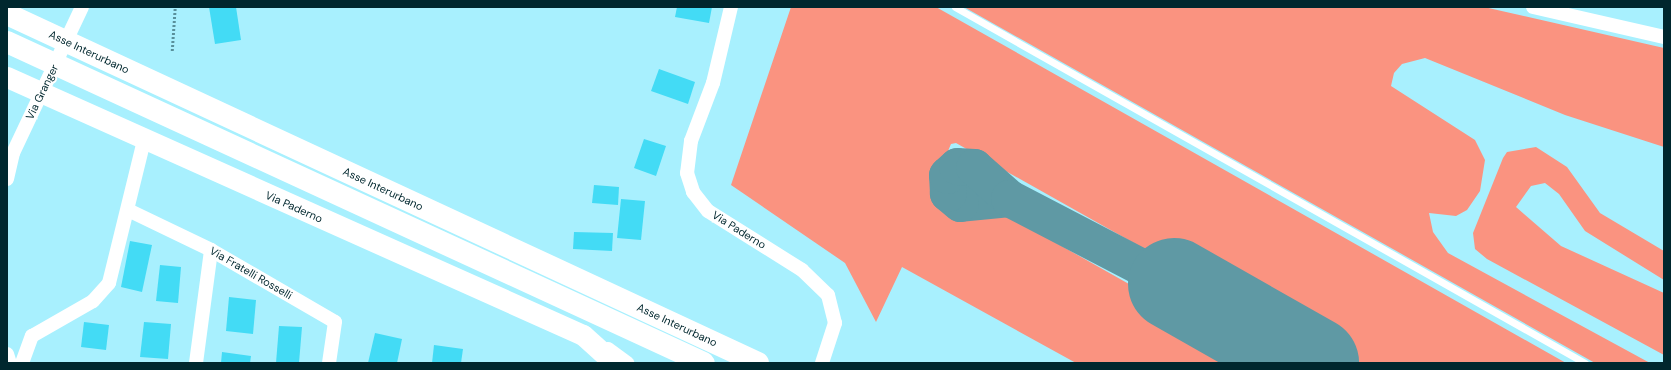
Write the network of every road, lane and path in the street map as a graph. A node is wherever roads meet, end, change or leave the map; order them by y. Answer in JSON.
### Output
{"nodes":[{"id":1,"x":175,"y":7,"type":"edge"},
{"id":2,"x":731,"y":7,"type":"edge"},
{"id":3,"x":955,"y":7,"type":"edge"},
{"id":4,"x":1533,"y":7,"type":"edge"},
{"id":5,"x":82,"y":9,"type":"edge"},
{"id":6,"x":7,"y":14,"type":"edge"},
{"id":7,"x":1664,"y":37,"type":"edge"},
{"id":8,"x":7,"y":42,"type":"edge"},
{"id":9,"x":172,"y":51,"type":"dead end"},
{"id":10,"x":7,"y":77,"type":"edge"},
{"id":11,"x":144,"y":140,"type":"junction"},
{"id":12,"x":7,"y":179,"type":"edge"},
{"id":13,"x":128,"y":210,"type":"junction"},
{"id":14,"x":211,"y":250,"type":"junction"},
{"id":15,"x":583,"y":335,"type":"junction"},
{"id":16,"x":7,"y":354,"type":"edge"},
{"id":17,"x":824,"y":360,"type":"edge"},
{"id":18,"x":10,"y":363,"type":"edge"},
{"id":19,"x":22,"y":363,"type":"edge"},
{"id":20,"x":196,"y":363,"type":"edge"},
{"id":21,"x":329,"y":363,"type":"edge"},
{"id":22,"x":614,"y":363,"type":"edge"},
{"id":23,"x":627,"y":363,"type":"edge"},
{"id":24,"x":704,"y":363,"type":"edge"},
{"id":25,"x":758,"y":363,"type":"edge"},
{"id":26,"x":1585,"y":363,"type":"edge"}],
"edges":[{"from":1,"to":9,"type":"path"},
{"from":2,"to":17,"type":"street","name":"Via Paderno"},
{"from":3,"to":26,"type":"lane"},
{"from":4,"to":7,"type":"street"},
{"from":5,"to":12,"type":"street","name":"Via Granger"},
{"from":6,"to":25,"type":"highway","name":"Asse Interurbano"},
{"from":8,"to":24,"type":"highway","name":"Asse Interurbano"},
{"from":10,"to":11,"type":"street","name":"Via Paderno"},
{"from":11,"to":13,"type":"street"},
{"from":11,"to":15,"type":"street","name":"Via Paderno"},
{"from":13,"to":14,"type":"street","name":"Via Fratelli Rosselli"},
{"from":13,"to":19,"type":"street"},
{"from":14,"to":20,"type":"street"},
{"from":14,"to":21,"type":"street","name":"Via Fratelli Rosselli"},
{"from":15,"to":22,"type":"street","name":"Via Paderno"},
{"from":15,"to":23,"type":"street","name":"Via Paderno"},
{"from":16,"to":18,"type":"street"}]}
